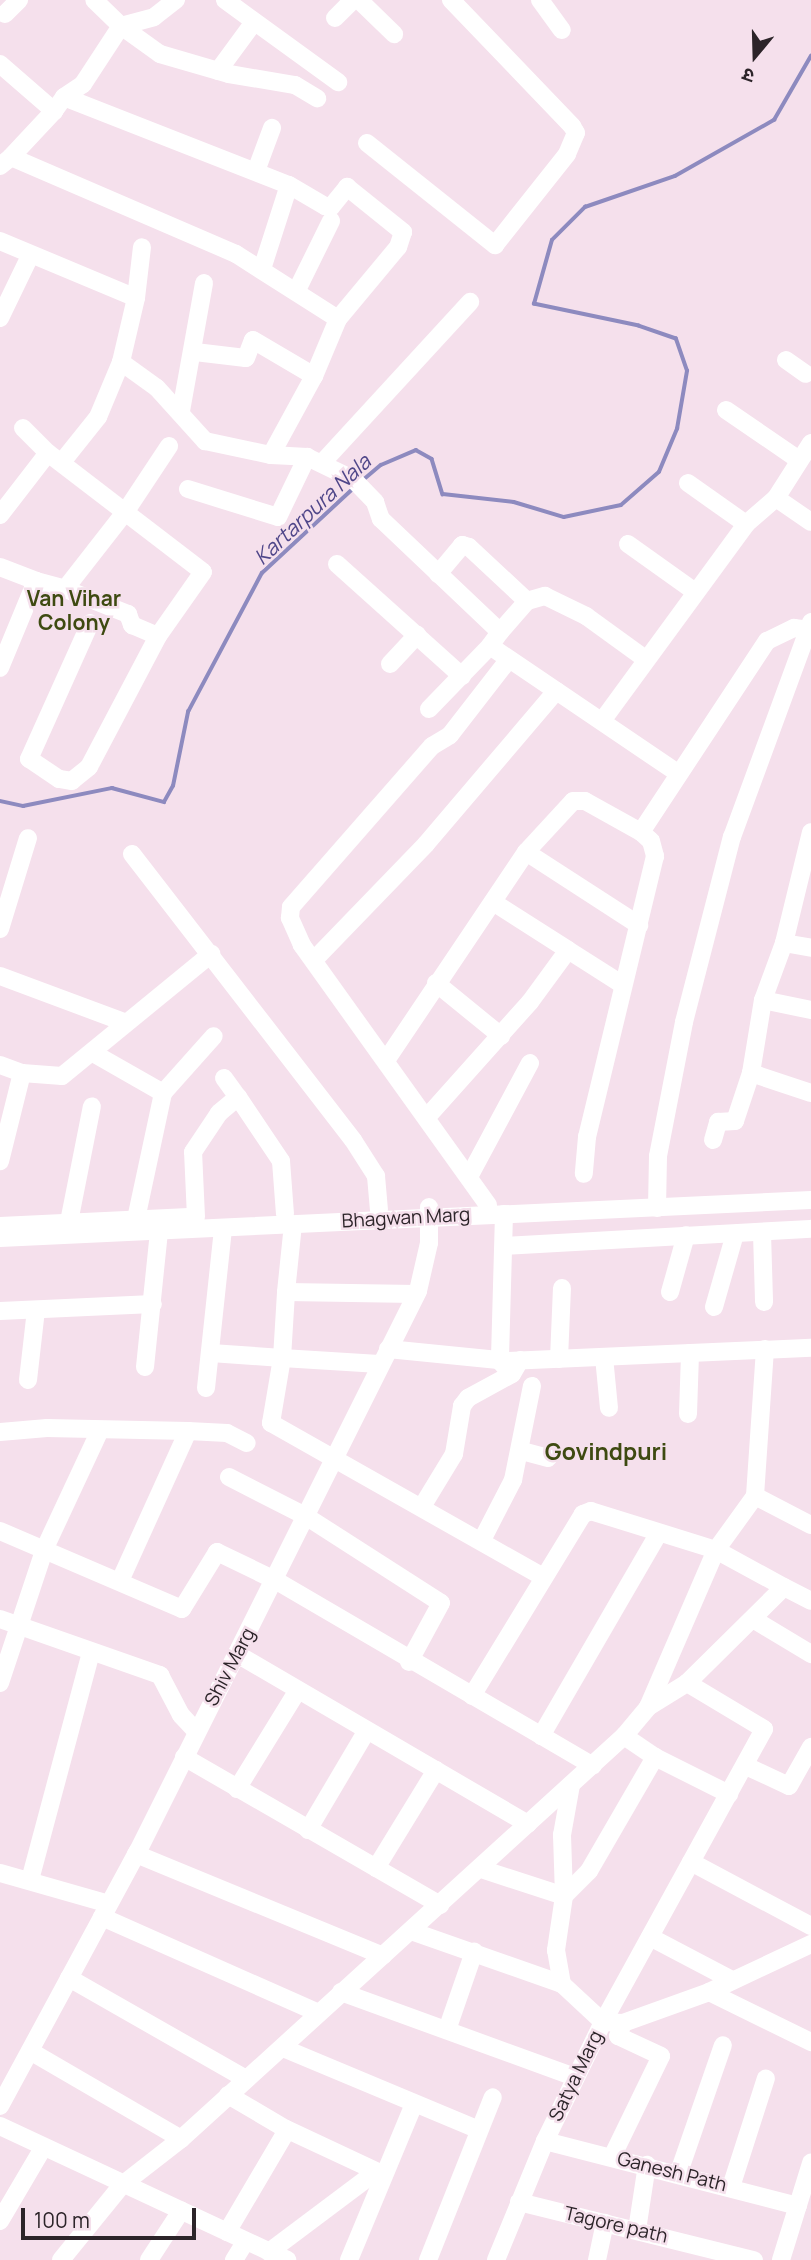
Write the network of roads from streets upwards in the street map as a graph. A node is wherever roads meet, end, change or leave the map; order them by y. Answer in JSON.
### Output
{"nodes":[{"id":1,"x":19,"y":0,"type":"edge"},
{"id":2,"x":94,"y":0,"type":"edge"},
{"id":3,"x":176,"y":0,"type":"edge"},
{"id":4,"x":225,"y":0,"type":"edge"},
{"id":5,"x":353,"y":0,"type":"edge"},
{"id":6,"x":359,"y":0,"type":"edge"},
{"id":7,"x":451,"y":0,"type":"edge"},
{"id":8,"x":545,"y":2,"type":"edge"},
{"id":9,"x":5,"y":14,"type":"dead end"},
{"id":10,"x":335,"y":18,"type":"dead end"},
{"id":11,"x":254,"y":22,"type":"junction"},
{"id":12,"x":121,"y":26,"type":"junction"},
{"id":13,"x":562,"y":30,"type":"dead end"},
{"id":14,"x":394,"y":34,"type":"dead end"},
{"id":15,"x":0,"y":64,"type":"edge"},
{"id":16,"x":218,"y":71,"type":"junction"},
{"id":17,"x":338,"y":82,"type":"dead end"},
{"id":18,"x":317,"y":98,"type":"dead end"},
{"id":19,"x":59,"y":104,"type":"junction"},
{"id":20,"x":272,"y":128,"type":"dead end"},
{"id":21,"x":367,"y":143,"type":"dead end"},
{"id":22,"x":5,"y":161,"type":"edge"},
{"id":23,"x":256,"y":171,"type":"junction"},
{"id":24,"x":289,"y":185,"type":"junction"},
{"id":25,"x":331,"y":221,"type":"dead end"},
{"id":26,"x":0,"y":241,"type":"edge"},
{"id":27,"x":142,"y":247,"type":"dead end"},
{"id":28,"x":30,"y":256,"type":"junction"},
{"id":29,"x":262,"y":269,"type":"junction"},
{"id":30,"x":204,"y":283,"type":"dead end"},
{"id":31,"x":297,"y":290,"type":"junction"},
{"id":32,"x":136,"y":298,"type":"junction"},
{"id":33,"x":470,"y":302,"type":"dead end"},
{"id":34,"x":0,"y":318,"type":"edge"},
{"id":35,"x":338,"y":319,"type":"junction"},
{"id":36,"x":195,"y":352,"type":"junction"},
{"id":37,"x":786,"y":360,"type":"dead end"},
{"id":38,"x":121,"y":362,"type":"junction"},
{"id":39,"x":809,"y":373,"type":"edge"},
{"id":40,"x":314,"y":376,"type":"junction"},
{"id":41,"x":726,"y":410,"type":"dead end"},
{"id":42,"x":181,"y":411,"type":"junction"},
{"id":43,"x":23,"y":428,"type":"dead end"},
{"id":44,"x":811,"y":443,"type":"edge"},
{"id":45,"x":169,"y":446,"type":"dead end"},
{"id":46,"x":271,"y":455,"type":"junction"},
{"id":47,"x":55,"y":457,"type":"junction"},
{"id":48,"x":315,"y":460,"type":"junction"},
{"id":49,"x":799,"y":460,"type":"junction"},
{"id":50,"x":688,"y":483,"type":"dead end"},
{"id":51,"x":188,"y":489,"type":"dead end"},
{"id":52,"x":776,"y":498,"type":"junction"},
{"id":53,"x":126,"y":511,"type":"junction"},
{"id":54,"x":0,"y":515,"type":"edge"},
{"id":55,"x":811,"y":522,"type":"edge"},
{"id":56,"x":746,"y":524,"type":"junction"},
{"id":57,"x":628,"y":544,"type":"dead end"},
{"id":58,"x":337,"y":564,"type":"dead end"},
{"id":59,"x":0,"y":567,"type":"edge"},
{"id":60,"x":438,"y":574,"type":"junction"},
{"id":61,"x":36,"y":581,"type":"junction"},
{"id":62,"x":65,"y":589,"type":"junction"},
{"id":63,"x":694,"y":591,"type":"junction"},
{"id":64,"x":527,"y":601,"type":"junction"},
{"id":65,"x":90,"y":622,"type":"dead end"},
{"id":66,"x":810,"y":627,"type":"edge"},
{"id":67,"x":417,"y":635,"type":"junction"},
{"id":68,"x":158,"y":636,"type":"junction"},
{"id":69,"x":495,"y":639,"type":"junction"},
{"id":70,"x":644,"y":658,"type":"junction"},
{"id":71,"x":509,"y":659,"type":"junction"},
{"id":72,"x":390,"y":664,"type":"dead end"},
{"id":73,"x":0,"y":668,"type":"edge"},
{"id":74,"x":462,"y":676,"type":"junction"},
{"id":75,"x":556,"y":691,"type":"junction"},
{"id":76,"x":429,"y":709,"type":"dead end"},
{"id":77,"x":602,"y":721,"type":"junction"},
{"id":78,"x":676,"y":772,"type":"junction"},
{"id":79,"x":641,"y":832,"type":"junction"},
{"id":80,"x":811,"y":832,"type":"edge"},
{"id":81,"x":28,"y":838,"type":"dead end"},
{"id":82,"x":526,"y":852,"type":"junction"},
{"id":83,"x":132,"y":853,"type":"dead end"},
{"id":84,"x":805,"y":875,"type":"edge"},
{"id":85,"x":493,"y":902,"type":"junction"},
{"id":86,"x":639,"y":925,"type":"junction"},
{"id":87,"x":0,"y":929,"type":"edge"},
{"id":88,"x":784,"y":943,"type":"junction"},
{"id":89,"x":811,"y":948,"type":"edge"},
{"id":90,"x":568,"y":950,"type":"junction"},
{"id":91,"x":211,"y":954,"type":"junction"},
{"id":92,"x":315,"y":960,"type":"junction"},
{"id":93,"x":0,"y":976,"type":"edge"},
{"id":94,"x":436,"y":983,"type":"junction"},
{"id":95,"x":623,"y":985,"type":"junction"},
{"id":96,"x":764,"y":1000,"type":"junction"},
{"id":97,"x":811,"y":1010,"type":"edge"},
{"id":98,"x":124,"y":1022,"type":"junction"},
{"id":99,"x":214,"y":1036,"type":"dead end"},
{"id":100,"x":501,"y":1036,"type":"junction"},
{"id":101,"x":93,"y":1053,"type":"junction"},
{"id":102,"x":387,"y":1059,"type":"junction"},
{"id":103,"x":530,"y":1063,"type":"dead end"},
{"id":104,"x":0,"y":1065,"type":"edge"},
{"id":105,"x":22,"y":1073,"type":"junction"},
{"id":106,"x":751,"y":1073,"type":"junction"},
{"id":107,"x":224,"y":1078,"type":"dead end"},
{"id":108,"x":163,"y":1093,"type":"junction"},
{"id":109,"x":811,"y":1093,"type":"edge"},
{"id":110,"x":238,"y":1097,"type":"junction"},
{"id":111,"x":92,"y":1106,"type":"dead end"},
{"id":112,"x":5,"y":1115,"type":"edge"},
{"id":113,"x":428,"y":1116,"type":"junction"},
{"id":114,"x":713,"y":1140,"type":"dead end"},
{"id":115,"x":0,"y":1161,"type":"edge"},
{"id":116,"x":584,"y":1174,"type":"dead end"},
{"id":117,"x":470,"y":1175,"type":"junction"},
{"id":118,"x":811,"y":1189,"type":"edge"},
{"id":119,"x":811,"y":1199,"type":"edge"},
{"id":120,"x":657,"y":1202,"type":"junction"},
{"id":121,"x":586,"y":1204,"type":"junction"},
{"id":122,"x":488,"y":1205,"type":"junction"},
{"id":123,"x":737,"y":1205,"type":"junction"},
{"id":124,"x":693,"y":1207,"type":"junction"},
{"id":125,"x":379,"y":1210,"type":"junction"},
{"id":126,"x":430,"y":1212,"type":"junction"},
{"id":127,"x":504,"y":1214,"type":"junction"},
{"id":128,"x":196,"y":1217,"type":"junction"},
{"id":129,"x":136,"y":1219,"type":"junction"},
{"id":130,"x":289,"y":1219,"type":"junction"},
{"id":131,"x":160,"y":1224,"type":"junction"},
{"id":132,"x":0,"y":1226,"type":"edge"},
{"id":133,"x":223,"y":1227,"type":"junction"},
{"id":134,"x":67,"y":1228,"type":"junction"},
{"id":135,"x":811,"y":1229,"type":"edge"},
{"id":136,"x":762,"y":1233,"type":"junction"},
{"id":137,"x":736,"y":1234,"type":"junction"},
{"id":138,"x":691,"y":1235,"type":"junction"},
{"id":139,"x":0,"y":1238,"type":"edge"},
{"id":140,"x":504,"y":1246,"type":"junction"},
{"id":141,"x":562,"y":1288,"type":"dead end"},
{"id":142,"x":286,"y":1292,"type":"junction"},
{"id":143,"x":670,"y":1292,"type":"dead end"},
{"id":144,"x":416,"y":1294,"type":"junction"},
{"id":145,"x":764,"y":1302,"type":"dead end"},
{"id":146,"x":153,"y":1304,"type":"junction"},
{"id":147,"x":713,"y":1307,"type":"dead end"},
{"id":148,"x":36,"y":1310,"type":"junction"},
{"id":149,"x":0,"y":1311,"type":"edge"},
{"id":150,"x":811,"y":1348,"type":"edge"},
{"id":151,"x":765,"y":1349,"type":"junction"},
{"id":152,"x":211,"y":1353,"type":"junction"},
{"id":153,"x":690,"y":1353,"type":"junction"},
{"id":154,"x":384,"y":1356,"type":"junction"},
{"id":155,"x":604,"y":1357,"type":"junction"},
{"id":156,"x":282,"y":1358,"type":"junction"},
{"id":157,"x":559,"y":1359,"type":"junction"},
{"id":158,"x":511,"y":1365,"type":"junction"},
{"id":159,"x":145,"y":1367,"type":"dead end"},
{"id":160,"x":28,"y":1380,"type":"dead end"},
{"id":161,"x":532,"y":1386,"type":"dead end"},
{"id":162,"x":206,"y":1388,"type":"dead end"},
{"id":163,"x":609,"y":1408,"type":"dead end"},
{"id":164,"x":688,"y":1414,"type":"dead end"},
{"id":165,"x":100,"y":1430,"type":"junction"},
{"id":166,"x":0,"y":1432,"type":"edge"},
{"id":167,"x":188,"y":1432,"type":"junction"},
{"id":168,"x":247,"y":1443,"type":"dead end"},
{"id":169,"x":522,"y":1451,"type":"junction"},
{"id":170,"x":336,"y":1457,"type":"junction"},
{"id":171,"x":548,"y":1458,"type":"dead end"},
{"id":172,"x":229,"y":1477,"type":"dead end"},
{"id":173,"x":755,"y":1496,"type":"junction"},
{"id":174,"x":423,"y":1505,"type":"junction"},
{"id":175,"x":307,"y":1517,"type":"junction"},
{"id":176,"x":811,"y":1525,"type":"edge"},
{"id":177,"x":0,"y":1531,"type":"edge"},
{"id":178,"x":658,"y":1534,"type":"junction"},
{"id":179,"x":482,"y":1540,"type":"junction"},
{"id":180,"x":45,"y":1548,"type":"junction"},
{"id":181,"x":716,"y":1550,"type":"junction"},
{"id":182,"x":541,"y":1576,"type":"junction"},
{"id":183,"x":275,"y":1580,"type":"junction"},
{"id":184,"x":120,"y":1581,"type":"junction"},
{"id":185,"x":785,"y":1587,"type":"junction"},
{"id":186,"x":811,"y":1601,"type":"edge"},
{"id":187,"x":0,"y":1619,"type":"edge"},
{"id":188,"x":753,"y":1619,"type":"junction"},
{"id":189,"x":17,"y":1625,"type":"junction"},
{"id":190,"x":91,"y":1653,"type":"junction"},
{"id":191,"x":237,"y":1654,"type":"junction"},
{"id":192,"x":811,"y":1654,"type":"edge"},
{"id":193,"x":409,"y":1662,"type":"junction"},
{"id":194,"x":0,"y":1683,"type":"edge"},
{"id":195,"x":687,"y":1683,"type":"junction"},
{"id":196,"x":298,"y":1690,"type":"junction"},
{"id":197,"x":472,"y":1696,"type":"junction"},
{"id":198,"x":648,"y":1707,"type":"junction"},
{"id":199,"x":196,"y":1731,"type":"junction"},
{"id":200,"x":366,"y":1732,"type":"junction"},
{"id":201,"x":541,"y":1736,"type":"junction"},
{"id":202,"x":625,"y":1736,"type":"junction"},
{"id":203,"x":811,"y":1747,"type":"edge"},
{"id":204,"x":184,"y":1757,"type":"junction"},
{"id":205,"x":655,"y":1757,"type":"junction"},
{"id":206,"x":593,"y":1766,"type":"junction"},
{"id":207,"x":746,"y":1766,"type":"junction"},
{"id":208,"x":436,"y":1770,"type":"junction"},
{"id":209,"x":571,"y":1784,"type":"junction"},
{"id":210,"x":237,"y":1789,"type":"junction"},
{"id":211,"x":729,"y":1794,"type":"junction"},
{"id":212,"x":528,"y":1824,"type":"junction"},
{"id":213,"x":308,"y":1830,"type":"junction"},
{"id":214,"x":136,"y":1854,"type":"junction"},
{"id":215,"x":691,"y":1862,"type":"junction"},
{"id":216,"x":376,"y":1868,"type":"junction"},
{"id":217,"x":481,"y":1869,"type":"junction"},
{"id":218,"x":0,"y":1873,"type":"edge"},
{"id":219,"x":30,"y":1880,"type":"junction"},
{"id":220,"x":564,"y":1896,"type":"junction"},
{"id":221,"x":440,"y":1905,"type":"junction"},
{"id":222,"x":106,"y":1910,"type":"junction"},
{"id":223,"x":811,"y":1926,"type":"edge"},
{"id":224,"x":411,"y":1931,"type":"junction"},
{"id":225,"x":650,"y":1937,"type":"junction"},
{"id":226,"x":811,"y":1944,"type":"edge"},
{"id":227,"x":474,"y":1952,"type":"junction"},
{"id":228,"x":383,"y":1956,"type":"junction"},
{"id":229,"x":69,"y":1978,"type":"junction"},
{"id":230,"x":732,"y":1980,"type":"junction"},
{"id":231,"x":562,"y":1984,"type":"junction"},
{"id":232,"x":341,"y":1992,"type":"junction"},
{"id":233,"x":709,"y":1992,"type":"junction"},
{"id":234,"x":319,"y":2012,"type":"junction"},
{"id":235,"x":603,"y":2022,"type":"junction"},
{"id":236,"x":623,"y":2023,"type":"junction"},
{"id":237,"x":447,"y":2030,"type":"junction"},
{"id":238,"x":811,"y":2042,"type":"edge"},
{"id":239,"x":723,"y":2045,"type":"dead end"},
{"id":240,"x":283,"y":2048,"type":"junction"},
{"id":241,"x":30,"y":2051,"type":"junction"},
{"id":242,"x":573,"y":2077,"type":"junction"},
{"id":243,"x":766,"y":2078,"type":"dead end"},
{"id":244,"x":246,"y":2079,"type":"junction"},
{"id":245,"x":229,"y":2095,"type":"junction"},
{"id":246,"x":492,"y":2097,"type":"dead end"},
{"id":247,"x":414,"y":2104,"type":"junction"},
{"id":248,"x":0,"y":2106,"type":"edge"},
{"id":249,"x":0,"y":2126,"type":"edge"},
{"id":250,"x":287,"y":2130,"type":"junction"},
{"id":251,"x":480,"y":2130,"type":"junction"},
{"id":252,"x":181,"y":2139,"type":"junction"},
{"id":253,"x":545,"y":2141,"type":"junction"},
{"id":254,"x":43,"y":2148,"type":"junction"},
{"id":255,"x":612,"y":2157,"type":"junction"},
{"id":256,"x":811,"y":2163,"type":"edge"},
{"id":257,"x":647,"y":2165,"type":"junction"},
{"id":258,"x":679,"y":2172,"type":"junction"},
{"id":259,"x":382,"y":2174,"type":"junction"},
{"id":260,"x":122,"y":2185,"type":"junction"},
{"id":261,"x":731,"y":2187,"type":"junction"},
{"id":262,"x":519,"y":2202,"type":"junction"},
{"id":263,"x":798,"y":2206,"type":"junction"},
{"id":264,"x":181,"y":2211,"type":"junction"},
{"id":265,"x":0,"y":2221,"type":"edge"},
{"id":266,"x":605,"y":2223,"type":"junction"},
{"id":267,"x":637,"y":2230,"type":"junction"},
{"id":268,"x":227,"y":2232,"type":"junction"},
{"id":269,"x":246,"y":2241,"type":"junction"},
{"id":270,"x":269,"y":2252,"type":"junction"},
{"id":271,"x":61,"y":2260,"type":"edge"},
{"id":272,"x":149,"y":2260,"type":"edge"},
{"id":273,"x":234,"y":2260,"type":"edge"},
{"id":274,"x":287,"y":2260,"type":"edge"},
{"id":275,"x":349,"y":2260,"type":"edge"},
{"id":276,"x":428,"y":2260,"type":"edge"},
{"id":277,"x":496,"y":2260,"type":"edge"},
{"id":278,"x":597,"y":2260,"type":"edge"},
{"id":279,"x":754,"y":2260,"type":"edge"},
{"id":280,"x":781,"y":2260,"type":"edge"}],
"edges":[{"from":1,"to":9,"type":"street"},
{"from":2,"to":12,"type":"street"},
{"from":3,"to":12,"type":"street"},
{"from":4,"to":11,"type":"street"},
{"from":5,"to":10,"type":"street"},
{"from":6,"to":14,"type":"street"},
{"from":7,"to":21,"type":"street"},
{"from":8,"to":13,"type":"street"},
{"from":11,"to":16,"type":"street"},
{"from":11,"to":17,"type":"street"},
{"from":12,"to":16,"type":"street"},
{"from":12,"to":19,"type":"street"},
{"from":15,"to":19,"type":"street"},
{"from":16,"to":18,"type":"street"},
{"from":19,"to":22,"type":"street"},
{"from":19,"to":23,"type":"street"},
{"from":20,"to":23,"type":"street"},
{"from":22,"to":29,"type":"street"},
{"from":23,"to":24,"type":"street"},
{"from":24,"to":29,"type":"street"},
{"from":24,"to":35,"type":"street"},
{"from":25,"to":31,"type":"street"},
{"from":26,"to":28,"type":"street"},
{"from":27,"to":32,"type":"street"},
{"from":28,"to":32,"type":"street"},
{"from":28,"to":34,"type":"street"},
{"from":29,"to":31,"type":"street"},
{"from":30,"to":36,"type":"street"},
{"from":31,"to":35,"type":"street"},
{"from":32,"to":38,"type":"street"},
{"from":33,"to":48,"type":"street"},
{"from":35,"to":40,"type":"street"},
{"from":36,"to":40,"type":"street"},
{"from":36,"to":42,"type":"street"},
{"from":37,"to":39,"type":"street"},
{"from":38,"to":42,"type":"street"},
{"from":38,"to":47,"type":"street"},
{"from":40,"to":46,"type":"street"},
{"from":41,"to":49,"type":"street"},
{"from":42,"to":46,"type":"street"},
{"from":43,"to":47,"type":"street"},
{"from":44,"to":49,"type":"street"},
{"from":45,"to":53,"type":"street"},
{"from":46,"to":48,"type":"street"},
{"from":47,"to":53,"type":"street"},
{"from":47,"to":54,"type":"street"},
{"from":48,"to":51,"type":"street"},
{"from":48,"to":60,"type":"street"},
{"from":49,"to":52,"type":"street"},
{"from":50,"to":56,"type":"street"},
{"from":52,"to":55,"type":"street"},
{"from":52,"to":56,"type":"street"},
{"from":53,"to":62,"type":"street"},
{"from":53,"to":68,"type":"street"},
{"from":56,"to":63,"type":"street"},
{"from":57,"to":63,"type":"street"},
{"from":58,"to":67,"type":"street"},
{"from":59,"to":61,"type":"street"},
{"from":60,"to":64,"type":"street"},
{"from":60,"to":69,"type":"street"},
{"from":61,"to":62,"type":"street"},
{"from":61,"to":73,"type":"street"},
{"from":62,"to":68,"type":"street"},
{"from":63,"to":70,"type":"street"},
{"from":64,"to":69,"type":"street"},
{"from":64,"to":70,"type":"street"},
{"from":65,"to":68,"type":"street"},
{"from":66,"to":78,"type":"street"},
{"from":66,"to":120,"type":"street"},
{"from":67,"to":72,"type":"street"},
{"from":67,"to":74,"type":"street"},
{"from":69,"to":71,"type":"street"},
{"from":69,"to":74,"type":"street"},
{"from":70,"to":77,"type":"street"},
{"from":71,"to":75,"type":"street"},
{"from":71,"to":92,"type":"street"},
{"from":74,"to":76,"type":"street"},
{"from":75,"to":77,"type":"street"},
{"from":75,"to":92,"type":"street"},
{"from":77,"to":78,"type":"street"},
{"from":78,"to":79,"type":"street"},
{"from":79,"to":82,"type":"street"},
{"from":79,"to":86,"type":"street"},
{"from":80,"to":84,"type":"street"},
{"from":81,"to":87,"type":"street"},
{"from":82,"to":85,"type":"street"},
{"from":82,"to":86,"type":"street"},
{"from":83,"to":91,"type":"street"},
{"from":84,"to":88,"type":"street"},
{"from":85,"to":90,"type":"street"},
{"from":85,"to":94,"type":"street"},
{"from":86,"to":95,"type":"street"},
{"from":88,"to":89,"type":"street"},
{"from":88,"to":96,"type":"street"},
{"from":90,"to":95,"type":"street"},
{"from":90,"to":100,"type":"street"},
{"from":91,"to":98,"type":"street"},
{"from":91,"to":125,"type":"street"},
{"from":92,"to":102,"type":"street"},
{"from":93,"to":98,"type":"street"},
{"from":94,"to":100,"type":"street"},
{"from":94,"to":102,"type":"street"},
{"from":95,"to":116,"type":"street"},
{"from":96,"to":97,"type":"street"},
{"from":96,"to":106,"type":"street"},
{"from":98,"to":101,"type":"street"},
{"from":99,"to":108,"type":"street"},
{"from":100,"to":113,"type":"street"},
{"from":101,"to":105,"type":"street"},
{"from":101,"to":108,"type":"street"},
{"from":102,"to":113,"type":"street"},
{"from":103,"to":117,"type":"street"},
{"from":104,"to":105,"type":"street"},
{"from":105,"to":112,"type":"street"},
{"from":106,"to":109,"type":"street"},
{"from":106,"to":114,"type":"street"},
{"from":107,"to":110,"type":"street"},
{"from":108,"to":129,"type":"street"},
{"from":110,"to":128,"type":"street"},
{"from":110,"to":130,"type":"street"},
{"from":111,"to":134,"type":"street"},
{"from":112,"to":115,"type":"street"},
{"from":113,"to":117,"type":"street"},
{"from":117,"to":122,"type":"street"},
{"from":118,"to":120,"type":"street","name":"Bhagwan Marg"},
{"from":119,"to":123,"type":"street","name":"Bhagwan Marg"},
{"from":120,"to":121,"type":"street","name":"Bhagwan Marg"},
{"from":120,"to":124,"type":"street","name":"Bhagwan Marg"},
{"from":121,"to":122,"type":"street","name":"Bhagwan Marg"},
{"from":121,"to":127,"type":"street","name":"Bhagwan Marg"},
{"from":122,"to":126,"type":"street","name":"Bhagwan Marg"},
{"from":123,"to":124,"type":"street","name":"Bhagwan Marg"},
{"from":123,"to":137,"type":"street"},
{"from":124,"to":138,"type":"street"},
{"from":125,"to":126,"type":"street","name":"Bhagwan Marg"},
{"from":125,"to":130,"type":"street","name":"Bhagwan Marg"},
{"from":126,"to":127,"type":"street","name":"Bhagwan Marg"},
{"from":126,"to":130,"type":"street","name":"Bhagwan Marg"},
{"from":126,"to":144,"type":"street","name":"Shiv Marg"},
{"from":127,"to":140,"type":"street"},
{"from":128,"to":130,"type":"street","name":"Bhagwan Marg"},
{"from":128,"to":131,"type":"street","name":"Bhagwan Marg"},
{"from":129,"to":131,"type":"street","name":"Bhagwan Marg"},
{"from":129,"to":134,"type":"street","name":"Bhagwan Marg"},
{"from":130,"to":133,"type":"street","name":"Bhagwan Marg"},
{"from":130,"to":142,"type":"street"},
{"from":131,"to":133,"type":"street","name":"Bhagwan Marg"},
{"from":131,"to":134,"type":"street","name":"Bhagwan Marg"},
{"from":131,"to":146,"type":"street"},
{"from":132,"to":134,"type":"street","name":"Bhagwan Marg"},
{"from":133,"to":152,"type":"street"},
{"from":134,"to":139,"type":"street","name":"Bhagwan Marg"},
{"from":135,"to":136,"type":"street"},
{"from":136,"to":137,"type":"street"},
{"from":136,"to":145,"type":"street"},
{"from":137,"to":138,"type":"street"},
{"from":137,"to":147,"type":"street"},
{"from":138,"to":140,"type":"street"},
{"from":138,"to":143,"type":"street"},
{"from":140,"to":158,"type":"street"},
{"from":141,"to":157,"type":"street"},
{"from":142,"to":144,"type":"street"},
{"from":142,"to":156,"type":"street"},
{"from":144,"to":154,"type":"street","name":"Shiv Marg"},
{"from":146,"to":148,"type":"street"},
{"from":146,"to":159,"type":"street"},
{"from":148,"to":149,"type":"street"},
{"from":148,"to":160,"type":"street"},
{"from":150,"to":151,"type":"street"},
{"from":151,"to":153,"type":"street"},
{"from":151,"to":173,"type":"street"},
{"from":152,"to":156,"type":"street"},
{"from":152,"to":162,"type":"street"},
{"from":153,"to":155,"type":"street"},
{"from":153,"to":164,"type":"street"},
{"from":154,"to":156,"type":"street"},
{"from":154,"to":158,"type":"street"},
{"from":154,"to":170,"type":"street","name":"Shiv Marg"},
{"from":155,"to":157,"type":"street"},
{"from":155,"to":163,"type":"street"},
{"from":156,"to":170,"type":"street"},
{"from":157,"to":158,"type":"street"},
{"from":158,"to":174,"type":"street"},
{"from":161,"to":169,"type":"street"},
{"from":165,"to":166,"type":"street"},
{"from":165,"to":167,"type":"street"},
{"from":165,"to":180,"type":"street"},
{"from":167,"to":168,"type":"street"},
{"from":167,"to":184,"type":"street"},
{"from":169,"to":171,"type":"street"},
{"from":169,"to":179,"type":"street"},
{"from":170,"to":174,"type":"street"},
{"from":170,"to":175,"type":"street","name":"Shiv Marg"},
{"from":172,"to":175,"type":"street"},
{"from":173,"to":176,"type":"street"},
{"from":173,"to":181,"type":"street"},
{"from":174,"to":179,"type":"street"},
{"from":175,"to":183,"type":"street","name":"Shiv Marg"},
{"from":175,"to":193,"type":"street"},
{"from":177,"to":180,"type":"street"},
{"from":178,"to":181,"type":"street"},
{"from":178,"to":182,"type":"street"},
{"from":178,"to":201,"type":"street"},
{"from":179,"to":182,"type":"street"},
{"from":180,"to":184,"type":"street"},
{"from":180,"to":189,"type":"street"},
{"from":181,"to":185,"type":"street"},
{"from":181,"to":198,"type":"street"},
{"from":182,"to":197,"type":"street"},
{"from":183,"to":184,"type":"street"},
{"from":183,"to":191,"type":"street","name":"Shiv Marg"},
{"from":183,"to":193,"type":"street"},
{"from":185,"to":186,"type":"street"},
{"from":185,"to":188,"type":"street"},
{"from":187,"to":189,"type":"street"},
{"from":188,"to":192,"type":"street"},
{"from":188,"to":195,"type":"street"},
{"from":189,"to":190,"type":"street"},
{"from":189,"to":194,"type":"street"},
{"from":190,"to":199,"type":"street"},
{"from":190,"to":219,"type":"street"},
{"from":191,"to":196,"type":"street"},
{"from":191,"to":199,"type":"street","name":"Shiv Marg"},
{"from":193,"to":197,"type":"street"},
{"from":195,"to":198,"type":"street"},
{"from":195,"to":207,"type":"street"},
{"from":196,"to":200,"type":"street"},
{"from":196,"to":210,"type":"street"},
{"from":197,"to":201,"type":"street"},
{"from":198,"to":202,"type":"street"},
{"from":199,"to":204,"type":"street","name":"Shiv Marg"},
{"from":200,"to":208,"type":"street"},
{"from":200,"to":213,"type":"street"},
{"from":201,"to":206,"type":"street"},
{"from":202,"to":205,"type":"street"},
{"from":202,"to":206,"type":"street"},
{"from":203,"to":207,"type":"street"},
{"from":204,"to":210,"type":"street"},
{"from":204,"to":214,"type":"street","name":"Shiv Marg"},
{"from":205,"to":211,"type":"street"},
{"from":205,"to":220,"type":"street"},
{"from":206,"to":209,"type":"street"},
{"from":207,"to":211,"type":"street"},
{"from":208,"to":212,"type":"street"},
{"from":208,"to":216,"type":"street"},
{"from":209,"to":212,"type":"street"},
{"from":209,"to":220,"type":"street"},
{"from":210,"to":213,"type":"street"},
{"from":211,"to":215,"type":"street"},
{"from":212,"to":217,"type":"street"},
{"from":213,"to":216,"type":"street"},
{"from":214,"to":222,"type":"street","name":"Shiv Marg"},
{"from":214,"to":228,"type":"street"},
{"from":215,"to":223,"type":"street"},
{"from":215,"to":225,"type":"street"},
{"from":216,"to":221,"type":"street"},
{"from":217,"to":220,"type":"street"},
{"from":217,"to":221,"type":"street"},
{"from":218,"to":219,"type":"street"},
{"from":219,"to":222,"type":"street"},
{"from":220,"to":231,"type":"street"},
{"from":221,"to":224,"type":"street"},
{"from":222,"to":229,"type":"street","name":"Shiv Marg"},
{"from":222,"to":234,"type":"street"},
{"from":224,"to":227,"type":"street"},
{"from":224,"to":228,"type":"street"},
{"from":225,"to":230,"type":"street"},
{"from":225,"to":235,"type":"street"},
{"from":226,"to":230,"type":"street","name":"Satya Marg"},
{"from":227,"to":231,"type":"street"},
{"from":227,"to":237,"type":"street"},
{"from":228,"to":232,"type":"street"},
{"from":229,"to":241,"type":"street","name":"Shiv Marg"},
{"from":229,"to":244,"type":"street"},
{"from":230,"to":233,"type":"street","name":"Satya Marg"},
{"from":231,"to":235,"type":"street"},
{"from":232,"to":234,"type":"street"},
{"from":232,"to":237,"type":"street"},
{"from":233,"to":236,"type":"street","name":"Satya Marg"},
{"from":233,"to":238,"type":"street"},
{"from":234,"to":240,"type":"street"},
{"from":235,"to":236,"type":"street","name":"Satya Marg"},
{"from":235,"to":242,"type":"street","name":"Satya Marg"},
{"from":236,"to":255,"type":"street"},
{"from":237,"to":242,"type":"street"},
{"from":239,"to":258,"type":"street"},
{"from":240,"to":244,"type":"street"},
{"from":240,"to":247,"type":"street"},
{"from":241,"to":248,"type":"street","name":"Shiv Marg"},
{"from":241,"to":252,"type":"street"},
{"from":242,"to":253,"type":"street","name":"Satya Marg"},
{"from":243,"to":261,"type":"street"},
{"from":244,"to":245,"type":"street"},
{"from":245,"to":250,"type":"street"},
{"from":245,"to":252,"type":"street"},
{"from":246,"to":251,"type":"street"},
{"from":247,"to":251,"type":"street"},
{"from":247,"to":259,"type":"street"},
{"from":249,"to":254,"type":"street"},
{"from":250,"to":259,"type":"street"},
{"from":250,"to":268,"type":"street"},
{"from":251,"to":276,"type":"street"},
{"from":252,"to":260,"type":"street"},
{"from":253,"to":255,"type":"street","name":"Ganesh Path"},
{"from":253,"to":262,"type":"street","name":"Satya Marg"},
{"from":254,"to":260,"type":"street"},
{"from":254,"to":265,"type":"street"},
{"from":255,"to":257,"type":"street","name":"Ganesh Path"},
{"from":256,"to":263,"type":"street"},
{"from":257,"to":258,"type":"street","name":"Ganesh Path"},
{"from":257,"to":267,"type":"street"},
{"from":258,"to":261,"type":"street","name":"Ganesh Path"},
{"from":259,"to":270,"type":"street"},
{"from":259,"to":275,"type":"street"},
{"from":260,"to":264,"type":"street"},
{"from":260,"to":271,"type":"street"},
{"from":261,"to":263,"type":"street","name":"Ganesh Path"},
{"from":262,"to":266,"type":"street","name":"Tagore path"},
{"from":262,"to":277,"type":"street","name":"Satya Marg"},
{"from":263,"to":280,"type":"street"},
{"from":264,"to":268,"type":"street"},
{"from":264,"to":272,"type":"street"},
{"from":266,"to":267,"type":"street","name":"Tagore path"},
{"from":266,"to":278,"type":"street"},
{"from":267,"to":279,"type":"street","name":"Tagore path"},
{"from":268,"to":269,"type":"street"},
{"from":269,"to":270,"type":"street"},
{"from":269,"to":273,"type":"street"},
{"from":270,"to":274,"type":"street"}]}
